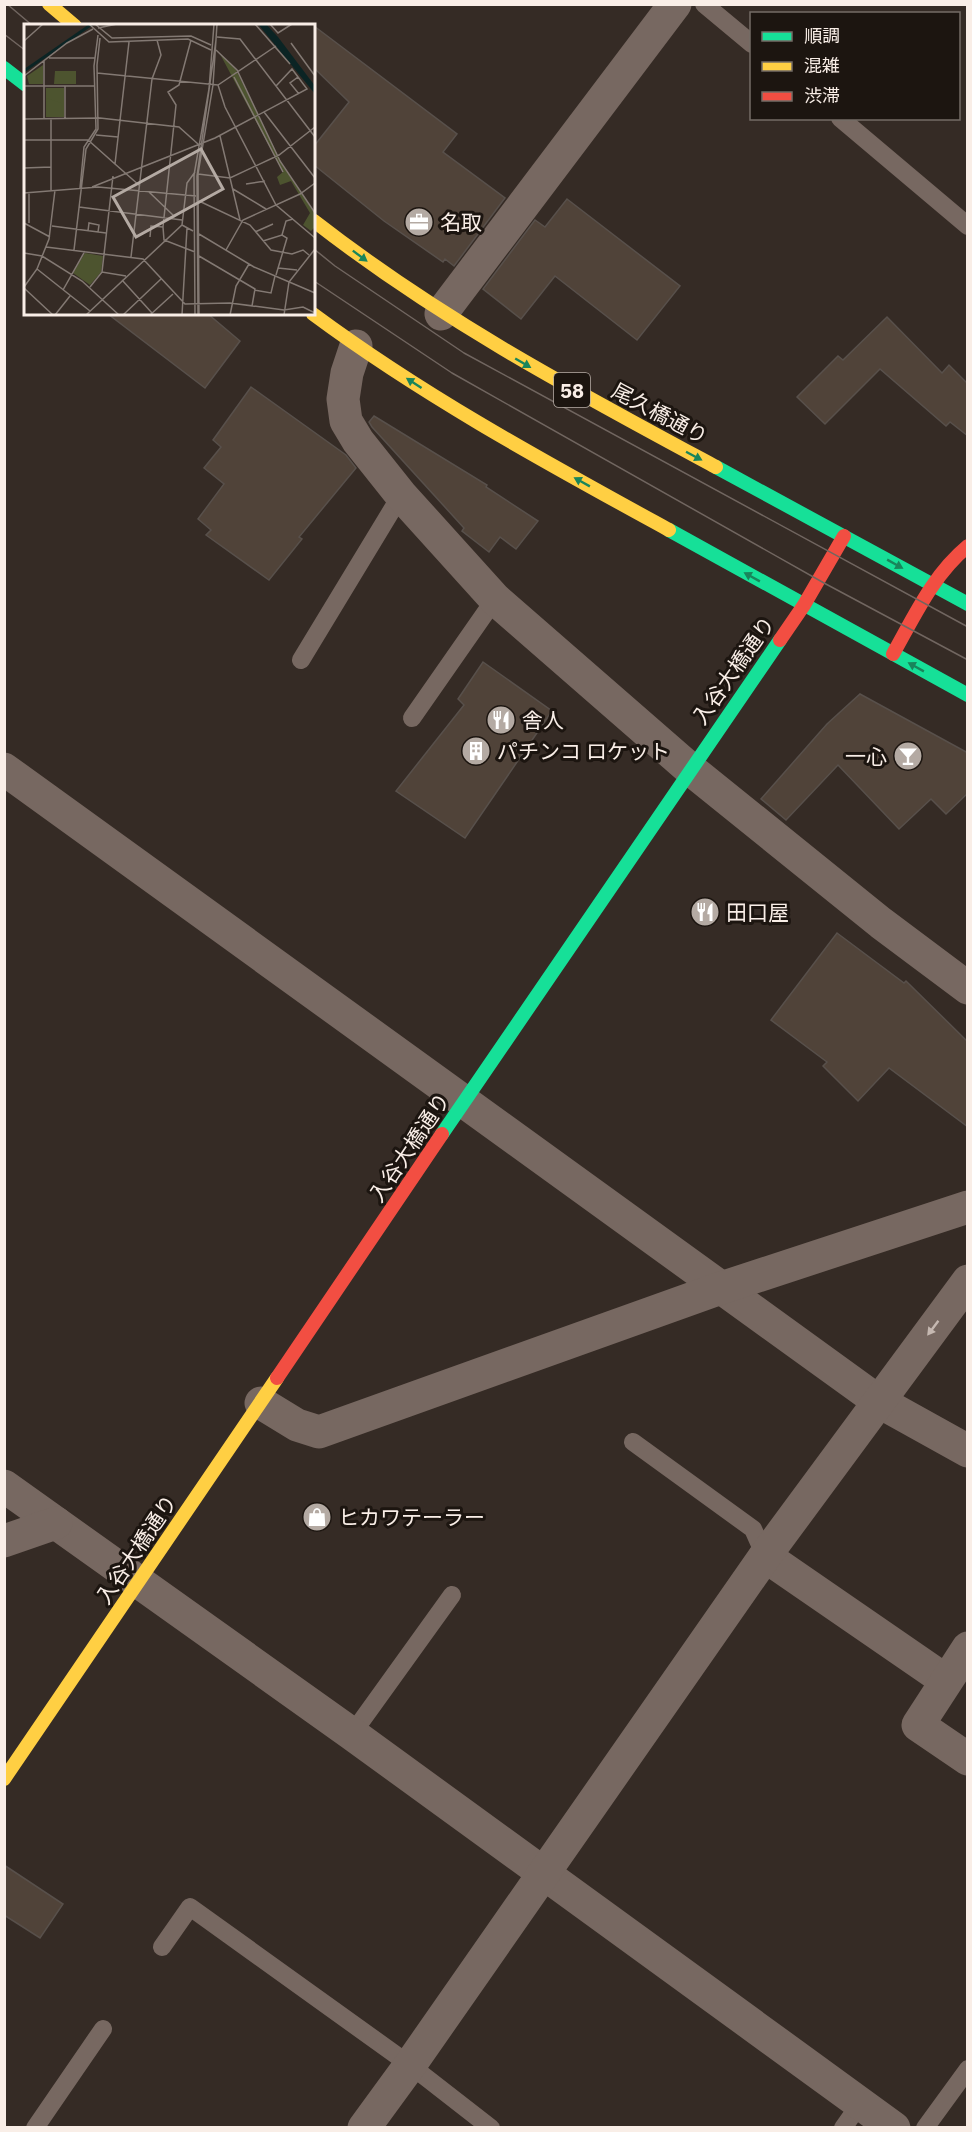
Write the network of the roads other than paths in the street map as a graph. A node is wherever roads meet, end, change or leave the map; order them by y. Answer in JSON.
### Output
{"nodes":[{"id":1,"x":49,"y":4,"type":"edge"},
{"id":2,"x":675,"y":4,"type":"edge"},
{"id":3,"x":704,"y":4,"type":"edge"},
{"id":4,"x":73,"y":24,"type":"edge"},
{"id":5,"x":750,"y":42,"type":"edge"},
{"id":6,"x":4,"y":68,"type":"edge"},
{"id":7,"x":24,"y":83,"type":"edge"},
{"id":8,"x":842,"y":120,"type":"edge"},
{"id":9,"x":315,"y":221,"type":"edge"},
{"id":10,"x":968,"y":226,"type":"edge"},
{"id":11,"x":441,"y":314,"type":"junction"},
{"id":12,"x":314,"y":315,"type":"edge"},
{"id":13,"x":356,"y":346,"type":"junction"},
{"id":14,"x":401,"y":495,"type":"junction"},
{"id":15,"x":844,"y":536,"type":"junction"},
{"id":16,"x":968,"y":546,"type":"edge"},
{"id":17,"x":933,"y":585,"type":"junction"},
{"id":18,"x":495,"y":599,"type":"junction"},
{"id":19,"x":968,"y":604,"type":"edge"},
{"id":20,"x":804,"y":605,"type":"junction"},
{"id":21,"x":893,"y":654,"type":"junction"},
{"id":22,"x":301,"y":660,"type":"dead end"},
{"id":23,"x":968,"y":695,"type":"edge"},
{"id":24,"x":412,"y":718,"type":"dead end"},
{"id":25,"x":4,"y":769,"type":"edge"},
{"id":26,"x":690,"y":769,"type":"junction"},
{"id":27,"x":968,"y":988,"type":"edge"},
{"id":28,"x":464,"y":1101,"type":"junction"},
{"id":29,"x":968,"y":1207,"type":"edge"},
{"id":30,"x":968,"y":1281,"type":"edge"},
{"id":31,"x":722,"y":1288,"type":"junction"},
{"id":32,"x":878,"y":1401,"type":"junction"},
{"id":33,"x":261,"y":1402,"type":"junction"},
{"id":34,"x":633,"y":1442,"type":"dead end"},
{"id":35,"x":968,"y":1451,"type":"edge"},
{"id":36,"x":4,"y":1486,"type":"edge"},
{"id":37,"x":56,"y":1523,"type":"junction"},
{"id":38,"x":4,"y":1541,"type":"edge"},
{"id":39,"x":765,"y":1556,"type":"junction"},
{"id":40,"x":138,"y":1582,"type":"junction"},
{"id":41,"x":452,"y":1595,"type":"dead end"},
{"id":42,"x":968,"y":1648,"type":"edge"},
{"id":43,"x":945,"y":1680,"type":"junction"},
{"id":44,"x":352,"y":1734,"type":"junction"},
{"id":45,"x":968,"y":1760,"type":"edge"},
{"id":46,"x":4,"y":1779,"type":"edge"},
{"id":47,"x":542,"y":1874,"type":"junction"},
{"id":48,"x":162,"y":1947,"type":"dead end"},
{"id":49,"x":103,"y":2029,"type":"dead end"},
{"id":50,"x":410,"y":2065,"type":"junction"},
{"id":51,"x":968,"y":2069,"type":"edge"},
{"id":52,"x":851,"y":2116,"type":"edge"},
{"id":53,"x":35,"y":2127,"type":"edge"},
{"id":54,"x":364,"y":2127,"type":"edge"},
{"id":55,"x":491,"y":2127,"type":"edge"},
{"id":56,"x":894,"y":2127,"type":"edge"},
{"id":57,"x":925,"y":2127,"type":"edge"}],
"edges":[{"from":1,"to":4,"type":"street"},
{"from":2,"to":11,"type":"street"},
{"from":3,"to":5,"type":"lane"},
{"from":6,"to":7,"type":"street"},
{"from":8,"to":10,"type":"lane"},
{"from":9,"to":11,"type":"street","name":"尾久橋通り","number":"58","one_way":true},
{"from":11,"to":15,"type":"street","name":"尾久橋通り","number":"58","one_way":true},
{"from":12,"to":13,"type":"street"},
{"from":13,"to":14,"type":"street"},
{"from":20,"to":13,"type":"street","one_way":true},
{"from":14,"to":18,"type":"street"},
{"from":14,"to":22,"type":"lane"},
{"from":15,"to":17,"type":"street","name":"尾久橋通り","number":"58","one_way":true},
{"from":15,"to":20,"type":"street","name":"入谷大橋通り"},
{"from":16,"to":17,"type":"street"},
{"from":17,"to":19,"type":"street","name":"尾久橋通り","number":"58"},
{"from":17,"to":21,"type":"street"},
{"from":18,"to":24,"type":"lane"},
{"from":18,"to":26,"type":"street"},
{"from":20,"to":21,"type":"street"},
{"from":20,"to":26,"type":"street","name":"入谷大橋通り"},
{"from":23,"to":21,"type":"street","one_way":true},
{"from":25,"to":28,"type":"street"},
{"from":26,"to":27,"type":"street"},
{"from":26,"to":28,"type":"street","name":"入谷大橋通り"},
{"from":28,"to":31,"type":"street"},
{"from":28,"to":33,"type":"street","name":"入谷大橋通り"},
{"from":29,"to":31,"type":"street"},
{"from":30,"to":32,"type":"street","one_way":true},
{"from":31,"to":32,"type":"street"},
{"from":31,"to":33,"type":"street"},
{"from":32,"to":35,"type":"street"},
{"from":32,"to":39,"type":"street"},
{"from":33,"to":40,"type":"street","name":"入谷大橋通り"},
{"from":34,"to":39,"type":"lane"},
{"from":36,"to":37,"type":"street"},
{"from":37,"to":38,"type":"street"},
{"from":37,"to":40,"type":"street"},
{"from":39,"to":43,"type":"street"},
{"from":39,"to":47,"type":"street"},
{"from":40,"to":44,"type":"street"},
{"from":40,"to":46,"type":"street","name":"入谷大橋通り"},
{"from":41,"to":44,"type":"lane"},
{"from":42,"to":43,"type":"street"},
{"from":43,"to":45,"type":"street"},
{"from":44,"to":47,"type":"street"},
{"from":47,"to":50,"type":"street"},
{"from":47,"to":52,"type":"street"},
{"from":48,"to":50,"type":"lane"},
{"from":49,"to":53,"type":"lane"},
{"from":50,"to":54,"type":"street"},
{"from":50,"to":55,"type":"lane"},
{"from":51,"to":57,"type":"lane"},
{"from":52,"to":56,"type":"street"}]}
